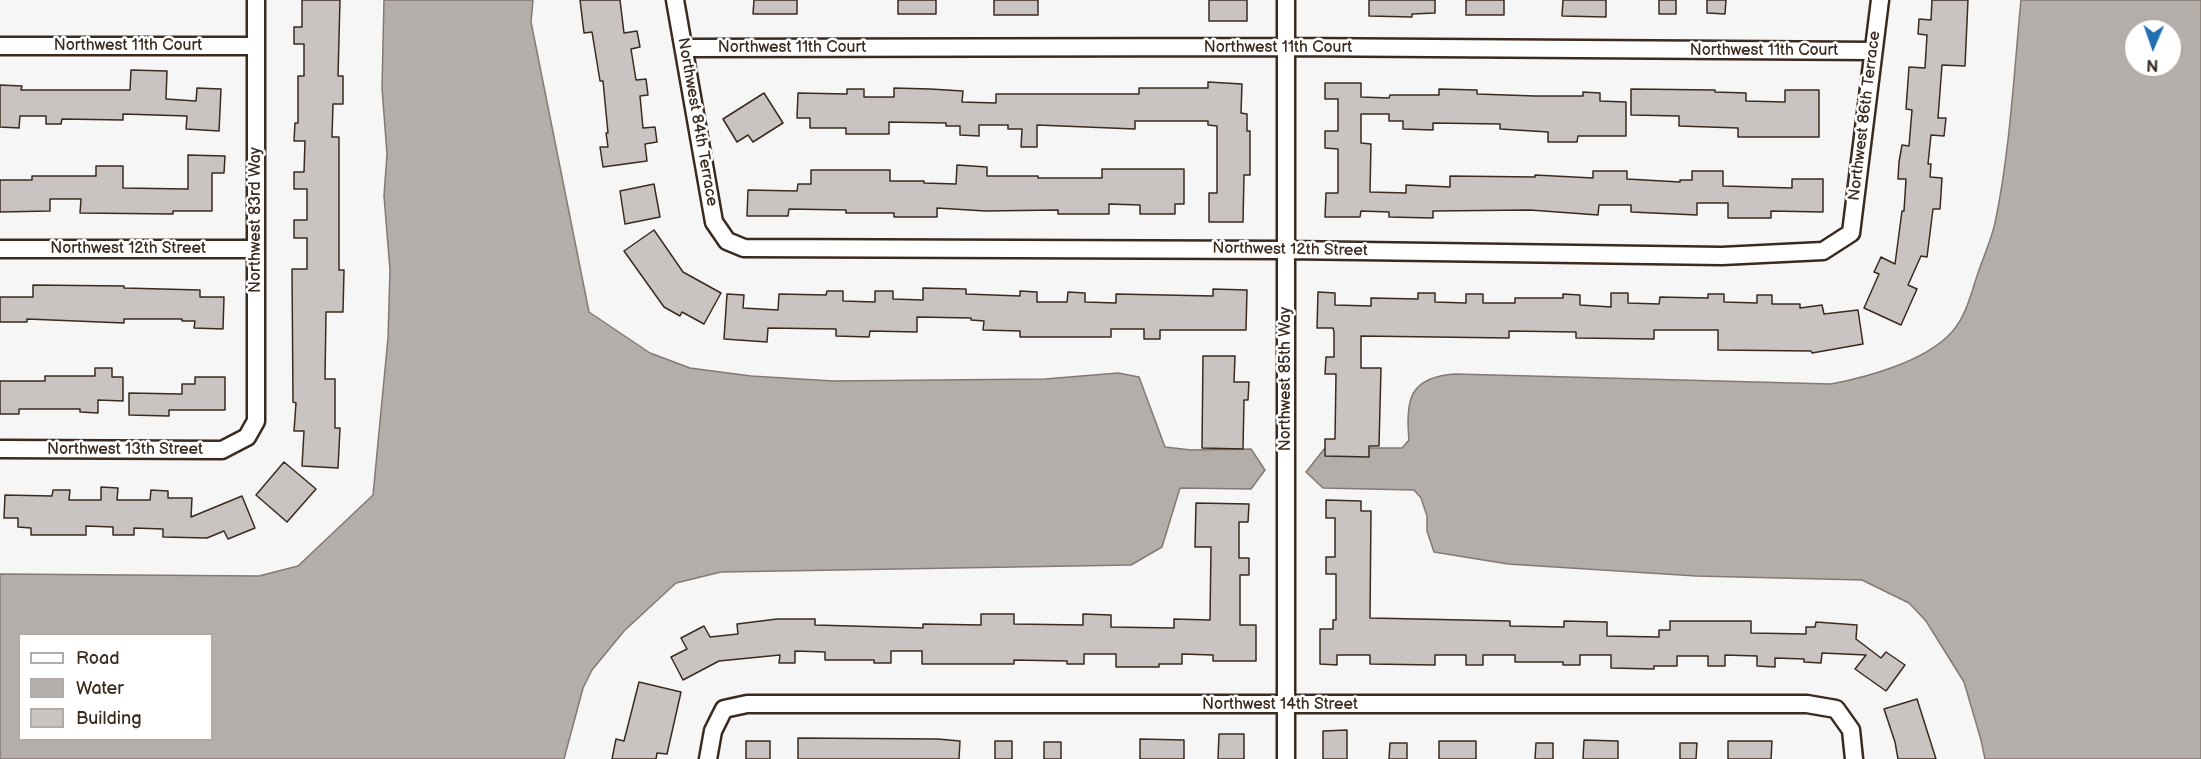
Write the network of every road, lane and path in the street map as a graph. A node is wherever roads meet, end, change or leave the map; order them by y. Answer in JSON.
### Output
{"nodes":[{"id":1,"x":256,"y":0,"type":"edge"},
{"id":2,"x":675,"y":0,"type":"edge"},
{"id":3,"x":1286,"y":0,"type":"edge"},
{"id":4,"x":1880,"y":0,"type":"edge"},
{"id":5,"x":0,"y":46,"type":"edge"},
{"id":6,"x":255,"y":46,"type":"junction"},
{"id":7,"x":1287,"y":47,"type":"junction"},
{"id":8,"x":684,"y":48,"type":"junction"},
{"id":9,"x":1873,"y":51,"type":"junction"},
{"id":10,"x":1851,"y":233,"type":"joint"},
{"id":11,"x":727,"y":241,"type":"joint"},
{"id":12,"x":0,"y":249,"type":"edge"},
{"id":13,"x":256,"y":249,"type":"junction"},
{"id":14,"x":1286,"y":250,"type":"junction"},
{"id":15,"x":247,"y":437,"type":"joint"},
{"id":16,"x":0,"y":449,"type":"edge"},
{"id":17,"x":1286,"y":705,"type":"junction"},
{"id":18,"x":708,"y":759,"type":"edge"},
{"id":19,"x":1286,"y":759,"type":"edge"},
{"id":20,"x":1854,"y":759,"type":"edge"}],
"edges":[{"from":1,"to":6,"type":"street","name":"Northwest 83rd Way"},
{"from":2,"to":8,"type":"street","name":"Northwest 84th Terrace"},
{"from":3,"to":7,"type":"street","name":"Northwest 85th Way"},
{"from":4,"to":9,"type":"street","name":"Northwest 86th Terrace"},
{"from":5,"to":6,"type":"street","name":"Northwest 11th Court"},
{"from":6,"to":13,"type":"street","name":"Northwest 83rd Way"},
{"from":7,"to":8,"type":"street","name":"Northwest 11th Court"},
{"from":7,"to":9,"type":"street","name":"Northwest 11th Court"},
{"from":7,"to":14,"type":"street","name":"Northwest 85th Way"},
{"from":8,"to":11,"type":"street","name":"Northwest 84th Terrace"},
{"from":9,"to":10,"type":"street","name":"Northwest 86th Terrace"},
{"from":10,"to":14,"type":"street","name":"Northwest 12th Street"},
{"from":11,"to":14,"type":"street","name":"Northwest 12th Street"},
{"from":12,"to":13,"type":"street","name":"Northwest 12th Street"},
{"from":13,"to":15,"type":"street","name":"Northwest 83rd Way"},
{"from":14,"to":17,"type":"street","name":"Northwest 85th Way"},
{"from":15,"to":16,"type":"street","name":"Northwest 13th Street"},
{"from":17,"to":18,"type":"street","name":"Northwest 14th Street"},
{"from":17,"to":19,"type":"street","name":"Northwest 85th Way"},
{"from":17,"to":20,"type":"street","name":"Northwest 14th Street"}]}
